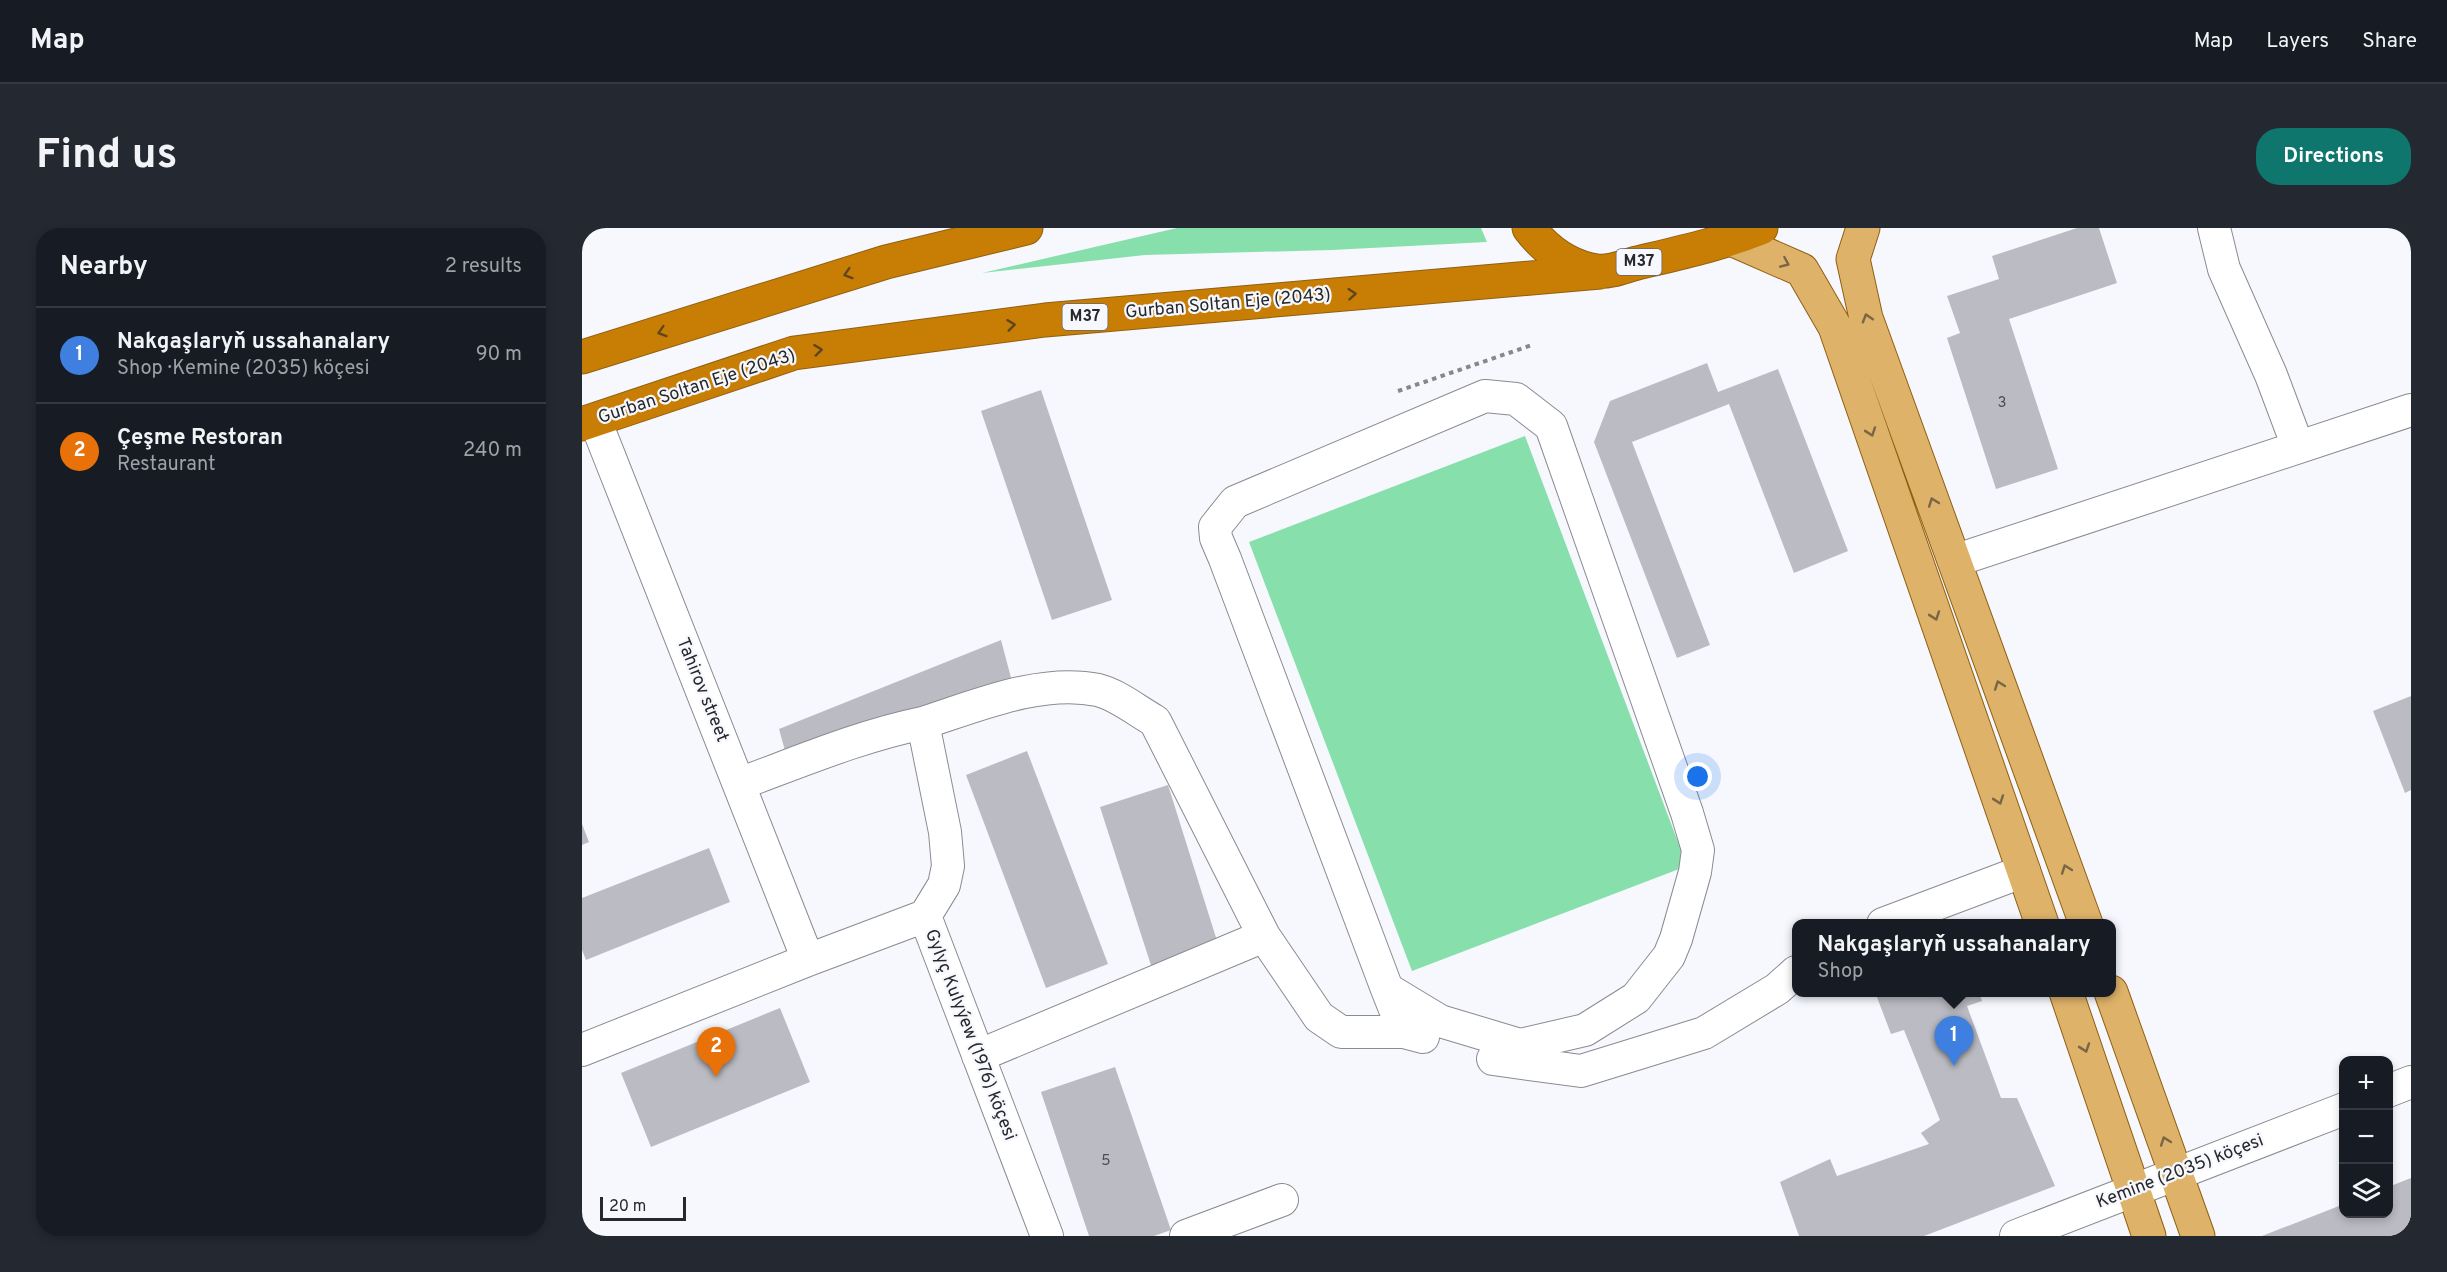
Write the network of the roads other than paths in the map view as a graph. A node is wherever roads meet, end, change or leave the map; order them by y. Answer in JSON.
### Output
{"nodes":[{"id":1,"x":974,"y":228,"type":"edge"},
{"id":2,"x":1026,"y":228,"type":"edge"},
{"id":3,"x":1529,"y":228,"type":"edge"},
{"id":4,"x":1863,"y":228,"type":"edge"},
{"id":5,"x":2214,"y":228,"type":"edge"},
{"id":6,"x":1746,"y":234,"type":"edge"},
{"id":7,"x":886,"y":262,"type":"junction"},
{"id":8,"x":1600,"y":272,"type":"junction"},
{"id":9,"x":582,"y":357,"type":"edge"},
{"id":10,"x":2411,"y":410,"type":"edge"},
{"id":11,"x":588,"y":422,"type":"edge"},
{"id":12,"x":2298,"y":447,"type":"junction"},
{"id":13,"x":1954,"y":561,"type":"junction"},
{"id":14,"x":923,"y":723,"type":"junction"},
{"id":15,"x":739,"y":784,"type":"junction"},
{"id":16,"x":2024,"y":872,"type":"junction"},
{"id":17,"x":925,"y":916,"type":"junction"},
{"id":18,"x":1897,"y":919,"type":"edge"},
{"id":19,"x":2040,"y":919,"type":"edge"},
{"id":20,"x":2084,"y":919,"type":"edge"},
{"id":21,"x":1264,"y":936,"type":"junction"},
{"id":22,"x":808,"y":960,"type":"junction"},
{"id":23,"x":1792,"y":976,"type":"edge"},
{"id":24,"x":1387,"y":989,"type":"junction"},
{"id":25,"x":2067,"y":997,"type":"edge"},
{"id":26,"x":2112,"y":997,"type":"edge"},
{"id":27,"x":1404,"y":1032,"type":"junction"},
{"id":28,"x":582,"y":1050,"type":"edge"},
{"id":29,"x":978,"y":1056,"type":"junction"},
{"id":30,"x":2411,"y":1083,"type":"edge"},
{"id":31,"x":2393,"y":1089,"type":"edge"},
{"id":32,"x":2340,"y":1110,"type":"edge"},
{"id":33,"x":2176,"y":1173,"type":"junction"},
{"id":34,"x":2134,"y":1190,"type":"junction"},
{"id":35,"x":1282,"y":1200,"type":"dead end"},
{"id":36,"x":1047,"y":1236,"type":"edge"},
{"id":37,"x":1186,"y":1236,"type":"edge"},
{"id":38,"x":2016,"y":1236,"type":"edge"},
{"id":39,"x":2150,"y":1236,"type":"edge"},
{"id":40,"x":2198,"y":1236,"type":"edge"}],
"edges":[{"from":1,"to":7,"type":"street"},
{"from":2,"to":7,"type":"highway"},
{"from":3,"to":8,"type":"highway","name":"Gurban Soltan Eje (2043)","number":"M37"},
{"from":13,"to":4,"type":"main road","one_way":true},
{"from":5,"to":12,"type":"street"},
{"from":6,"to":8,"type":"highway","name":"Gurban Soltan Eje (2043)","number":"M37"},
{"from":6,"to":16,"type":"main road","one_way":true},
{"from":7,"to":9,"type":"highway","one_way":true},
{"from":11,"to":8,"type":"highway","name":"Gurban Soltan Eje (2043)","number":"M37","one_way":true},
{"from":10,"to":12,"type":"street"},
{"from":11,"to":15,"type":"street","name":"Tahirov street"},
{"from":12,"to":13,"type":"street"},
{"from":20,"to":13,"type":"main road","one_way":true},
{"from":14,"to":15,"type":"street"},
{"from":14,"to":17,"type":"street"},
{"from":14,"to":21,"type":"street"},
{"from":15,"to":22,"type":"street","name":"Tahirov street"},
{"from":16,"to":18,"type":"street"},
{"from":16,"to":19,"type":"main road"},
{"from":17,"to":22,"type":"street","name":"Gylyç Kulyýew (1976) köçesi"},
{"from":17,"to":29,"type":"street","name":"Gylyç Kulyýew (1976) köçesi"},
{"from":21,"to":27,"type":"street"},
{"from":21,"to":29,"type":"street"},
{"from":22,"to":28,"type":"street","name":"Gylyç Kulyýew (1976) köçesi"},
{"from":23,"to":27,"type":"street"},
{"from":24,"to":24,"type":"street"},
{"from":24,"to":27,"type":"street"},
{"from":25,"to":34,"type":"main road","one_way":true},
{"from":33,"to":26,"type":"main road","one_way":true},
{"from":29,"to":36,"type":"street","name":"Gylyç Kulyýew (1976) köçesi"},
{"from":30,"to":31,"type":"street"},
{"from":32,"to":33,"type":"street","name":"Kemine (2035) köçesi"},
{"from":33,"to":34,"type":"street","name":"Kemine (2035) köçesi"},
{"from":33,"to":40,"type":"main road"},
{"from":34,"to":38,"type":"street","name":"Kemine (2035) köçesi"},
{"from":34,"to":39,"type":"main road"},
{"from":35,"to":37,"type":"street"}]}
